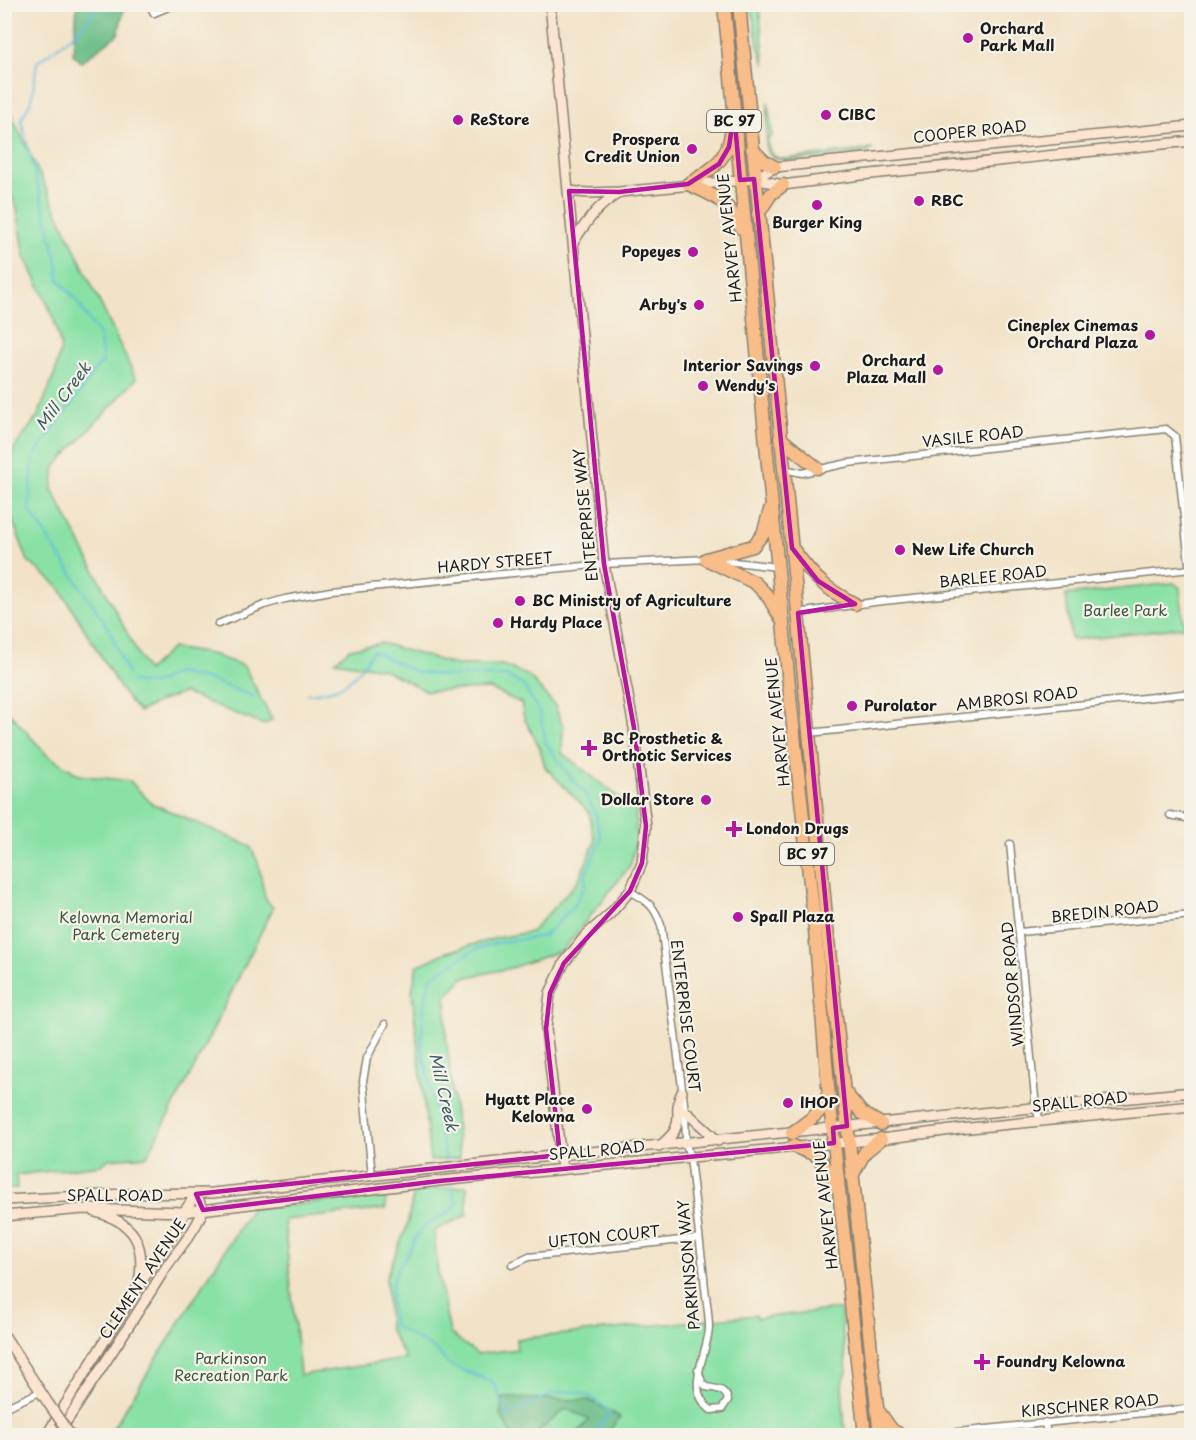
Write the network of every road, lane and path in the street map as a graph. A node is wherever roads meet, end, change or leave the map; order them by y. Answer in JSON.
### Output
{"nodes":[{"id":1,"x":149,"y":4,"type":"edge"},
{"id":2,"x":550,"y":4,"type":"edge"},
{"id":3,"x":724,"y":4,"type":"edge"},
{"id":4,"x":739,"y":4,"type":"edge"},
{"id":5,"x":172,"y":5,"type":"edge"},
{"id":6,"x":734,"y":112,"type":"junction"},
{"id":7,"x":1191,"y":126,"type":"edge"},
{"id":8,"x":1191,"y":141,"type":"edge"},
{"id":9,"x":752,"y":148,"type":"junction"},
{"id":10,"x":775,"y":167,"type":"junction"},
{"id":11,"x":754,"y":179,"type":"junction"},
{"id":12,"x":740,"y":180,"type":"junction"},
{"id":13,"x":687,"y":184,"type":"junction"},
{"id":14,"x":783,"y":186,"type":"junction"},
{"id":15,"x":569,"y":191,"type":"junction"},
{"id":16,"x":619,"y":192,"type":"junction"},
{"id":17,"x":758,"y":214,"type":"junction"},
{"id":18,"x":745,"y":237,"type":"junction"},
{"id":19,"x":574,"y":240,"type":"junction"},
{"id":20,"x":765,"y":434,"type":"junction"},
{"id":21,"x":780,"y":438,"type":"junction"},
{"id":22,"x":817,"y":468,"type":"junction"},
{"id":23,"x":784,"y":469,"type":"junction"},
{"id":24,"x":771,"y":503,"type":"junction"},
{"id":25,"x":792,"y":548,"type":"junction"},
{"id":26,"x":706,"y":559,"type":"junction"},
{"id":27,"x":604,"y":564,"type":"junction"},
{"id":28,"x":779,"y":567,"type":"junction"},
{"id":29,"x":1190,"y":569,"type":"edge"},
{"id":30,"x":1191,"y":590,"type":"edge"},
{"id":31,"x":796,"y":596,"type":"junction"},
{"id":32,"x":855,"y":604,"type":"junction"},
{"id":33,"x":798,"y":613,"type":"junction"},
{"id":34,"x":783,"y":623,"type":"junction"},
{"id":35,"x":218,"y":624,"type":"dead end"},
{"id":36,"x":1191,"y":693,"type":"edge"},
{"id":37,"x":791,"y":706,"type":"junction"},
{"id":38,"x":809,"y":733,"type":"junction"},
{"id":39,"x":1170,"y":815,"type":"dead end"},
{"id":40,"x":1191,"y":819,"type":"edge"},
{"id":41,"x":1010,"y":844,"type":"dead end"},
{"id":42,"x":630,"y":891,"type":"junction"},
{"id":43,"x":1191,"y":915,"type":"edge"},
{"id":44,"x":1020,"y":932,"type":"junction"},
{"id":45,"x":385,"y":1024,"type":"dead end"},
{"id":46,"x":828,"y":1086,"type":"junction"},
{"id":47,"x":844,"y":1091,"type":"junction"},
{"id":48,"x":682,"y":1092,"type":"junction"},
{"id":49,"x":1191,"y":1092,"type":"edge"},
{"id":50,"x":1191,"y":1106,"type":"edge"},
{"id":51,"x":1036,"y":1108,"type":"junction"},
{"id":52,"x":685,"y":1111,"type":"junction"},
{"id":53,"x":1040,"y":1121,"type":"junction"},
{"id":54,"x":881,"y":1124,"type":"junction"},
{"id":55,"x":847,"y":1126,"type":"junction"},
{"id":56,"x":833,"y":1128,"type":"junction"},
{"id":57,"x":792,"y":1133,"type":"junction"},
{"id":58,"x":881,"y":1139,"type":"junction"},
{"id":59,"x":718,"y":1141,"type":"junction"},
{"id":60,"x":849,"y":1142,"type":"junction"},
{"id":61,"x":834,"y":1143,"type":"junction"},
{"id":62,"x":686,"y":1144,"type":"junction"},
{"id":63,"x":659,"y":1146,"type":"junction"},
{"id":64,"x":793,"y":1146,"type":"junction"},
{"id":65,"x":560,"y":1155,"type":"junction"},
{"id":66,"x":690,"y":1158,"type":"junction"},
{"id":67,"x":562,"y":1169,"type":"junction"},
{"id":68,"x":372,"y":1176,"type":"junction"},
{"id":69,"x":852,"y":1176,"type":"junction"},
{"id":70,"x":839,"y":1191,"type":"junction"},
{"id":71,"x":196,"y":1194,"type":"junction"},
{"id":72,"x":4,"y":1200,"type":"edge"},
{"id":73,"x":83,"y":1209,"type":"junction"},
{"id":74,"x":203,"y":1210,"type":"junction"},
{"id":75,"x":184,"y":1212,"type":"junction"},
{"id":76,"x":5,"y":1216,"type":"edge"},
{"id":77,"x":699,"y":1238,"type":"junction"},
{"id":78,"x":512,"y":1265,"type":"dead end"},
{"id":79,"x":138,"y":1287,"type":"junction"},
{"id":80,"x":4,"y":1335,"type":"edge"},
{"id":81,"x":698,"y":1370,"type":"junction"},
{"id":82,"x":40,"y":1392,"type":"junction"},
{"id":83,"x":4,"y":1408,"type":"edge"},
{"id":84,"x":1191,"y":1408,"type":"edge"},
{"id":85,"x":877,"y":1409,"type":"junction"},
{"id":86,"x":1045,"y":1422,"type":"junction"},
{"id":87,"x":867,"y":1434,"type":"edge"},
{"id":88,"x":46,"y":1436,"type":"edge"},
{"id":89,"x":57,"y":1436,"type":"edge"},
{"id":90,"x":71,"y":1436,"type":"edge"},
{"id":91,"x":879,"y":1436,"type":"edge"},
{"id":92,"x":903,"y":1436,"type":"edge"},
{"id":93,"x":919,"y":1436,"type":"edge"},
{"id":94,"x":1047,"y":1436,"type":"edge"}],
"edges":[{"from":1,"to":5,"type":"street"},
{"from":2,"to":15,"type":"main road","name":"ENTERPRISE WAY"},
{"from":3,"to":6,"type":"highway","name":"HARVEY AVENUE","number":"BC 97"},
{"from":4,"to":9,"type":"highway","name":"HARVEY AVENUE","number":"BC 97"},
{"from":6,"to":12,"type":"highway","name":"HARVEY AVENUE","number":"BC 97"},
{"from":6,"to":13,"type":"highway"},
{"from":7,"to":10,"type":"main road","name":"COOPER ROAD"},
{"from":8,"to":14,"type":"main road","name":"COOPER ROAD"},
{"from":9,"to":10,"type":"highway"},
{"from":9,"to":11,"type":"highway","name":"HARVEY AVENUE","number":"BC 97"},
{"from":10,"to":11,"type":"main road","name":"COOPER ROAD"},
{"from":11,"to":12,"type":"main road","name":"COOPER ROAD"},
{"from":11,"to":14,"type":"main road","name":"COOPER ROAD"},
{"from":11,"to":17,"type":"highway","name":"HARVEY AVENUE","number":"BC 97"},
{"from":12,"to":13,"type":"main road","name":"COOPER ROAD"},
{"from":12,"to":18,"type":"highway","name":"HARVEY AVENUE","number":"BC 97"},
{"from":13,"to":16,"type":"main road","name":"COOPER ROAD"},
{"from":13,"to":18,"type":"highway"},
{"from":14,"to":17,"type":"highway"},
{"from":15,"to":16,"type":"main road","name":"COOPER ROAD"},
{"from":15,"to":19,"type":"main road","name":"ENTERPRISE WAY"},
{"from":16,"to":19,"type":"main road"},
{"from":17,"to":21,"type":"highway","name":"HARVEY AVENUE","number":"BC 97"},
{"from":18,"to":20,"type":"highway","name":"HARVEY AVENUE","number":"BC 97"},
{"from":19,"to":27,"type":"main road","name":"ENTERPRISE WAY"},
{"from":20,"to":23,"type":"highway"},
{"from":20,"to":24,"type":"highway","name":"HARVEY AVENUE","number":"BC 97"},
{"from":21,"to":22,"type":"highway"},
{"from":21,"to":23,"type":"highway","name":"HARVEY AVENUE","number":"BC 97"},
{"from":22,"to":23,"type":"street","name":"VASILE ROAD"},
{"from":22,"to":29,"type":"street","name":"VASILE ROAD"},
{"from":23,"to":25,"type":"highway","name":"HARVEY AVENUE","number":"BC 97"},
{"from":24,"to":26,"type":"highway"},
{"from":24,"to":28,"type":"highway","name":"HARVEY AVENUE","number":"BC 97"},
{"from":25,"to":31,"type":"highway","name":"HARVEY AVENUE","number":"BC 97"},
{"from":25,"to":32,"type":"highway"},
{"from":26,"to":27,"type":"street","name":"HARDY STREET"},
{"from":26,"to":28,"type":"street","name":"HARDY STREET"},
{"from":26,"to":34,"type":"highway"},
{"from":27,"to":35,"type":"street","name":"HARDY STREET"},
{"from":27,"to":42,"type":"main road","name":"ENTERPRISE WAY"},
{"from":28,"to":31,"type":"highway"},
{"from":28,"to":34,"type":"highway","name":"HARVEY AVENUE","number":"BC 97"},
{"from":29,"to":30,"type":"street"},
{"from":29,"to":32,"type":"street","name":"BARLEE ROAD"},
{"from":31,"to":33,"type":"highway","name":"HARVEY AVENUE","number":"BC 97"},
{"from":32,"to":33,"type":"street","name":"BARLEE ROAD"},
{"from":33,"to":38,"type":"highway","name":"HARVEY AVENUE","number":"BC 97"},
{"from":34,"to":37,"type":"highway","name":"HARVEY AVENUE","number":"BC 97"},
{"from":36,"to":38,"type":"street","name":"AMBROSI ROAD"},
{"from":37,"to":38,"type":"highway"},
{"from":37,"to":46,"type":"highway","name":"HARVEY AVENUE","number":"BC 97"},
{"from":38,"to":47,"type":"highway","name":"HARVEY AVENUE","number":"BC 97"},
{"from":39,"to":40,"type":"street"},
{"from":41,"to":44,"type":"street","name":"WINDSOR ROAD"},
{"from":42,"to":48,"type":"street","name":"ENTERPRISE COURT"},
{"from":42,"to":65,"type":"main road","name":"ENTERPRISE WAY"},
{"from":43,"to":44,"type":"street","name":"BREDIN ROAD"},
{"from":44,"to":51,"type":"street","name":"WINDSOR ROAD"},
{"from":45,"to":68,"type":"street"},
{"from":46,"to":56,"type":"highway","name":"HARVEY AVENUE","number":"BC 97"},
{"from":46,"to":57,"type":"highway"},
{"from":47,"to":54,"type":"highway"},
{"from":47,"to":55,"type":"highway","name":"HARVEY AVENUE","number":"BC 97"},
{"from":48,"to":52,"type":"street","name":"ENTERPRISE COURT"},
{"from":48,"to":63,"type":"main road"},
{"from":49,"to":51,"type":"main road","name":"SPALL ROAD"},
{"from":50,"to":53,"type":"main road","name":"SPALL ROAD"},
{"from":51,"to":53,"type":"street","name":"WINDSOR ROAD"},
{"from":51,"to":54,"type":"main road","name":"SPALL ROAD"},
{"from":52,"to":59,"type":"main road"},
{"from":52,"to":62,"type":"street","name":"ENTERPRISE COURT"},
{"from":53,"to":58,"type":"main road","name":"SPALL ROAD"},
{"from":54,"to":55,"type":"main road","name":"SPALL ROAD"},
{"from":55,"to":56,"type":"main road","name":"SPALL ROAD"},
{"from":55,"to":60,"type":"highway","name":"HARVEY AVENUE","number":"BC 97"},
{"from":56,"to":57,"type":"main road","name":"SPALL ROAD"},
{"from":56,"to":61,"type":"highway","name":"HARVEY AVENUE","number":"BC 97"},
{"from":57,"to":59,"type":"main road","name":"SPALL ROAD"},
{"from":58,"to":60,"type":"main road","name":"SPALL ROAD"},
{"from":58,"to":69,"type":"highway"},
{"from":59,"to":62,"type":"main road","name":"SPALL ROAD"},
{"from":60,"to":61,"type":"main road","name":"SPALL ROAD"},
{"from":60,"to":69,"type":"highway","name":"HARVEY AVENUE","number":"BC 97"},
{"from":61,"to":64,"type":"main road","name":"SPALL ROAD"},
{"from":61,"to":70,"type":"highway","name":"HARVEY AVENUE","number":"BC 97"},
{"from":62,"to":63,"type":"main road","name":"SPALL ROAD"},
{"from":62,"to":66,"type":"street","name":"ENTERPRISE COURT"},
{"from":63,"to":65,"type":"main road","name":"SPALL ROAD"},
{"from":64,"to":66,"type":"main road","name":"SPALL ROAD"},
{"from":64,"to":70,"type":"highway"},
{"from":65,"to":67,"type":"main road","name":"ENTERPRISE WAY"},
{"from":65,"to":68,"type":"main road","name":"SPALL ROAD"},
{"from":66,"to":67,"type":"main road","name":"SPALL ROAD"},
{"from":66,"to":77,"type":"street","name":"PARKINSON WAY"},
{"from":67,"to":74,"type":"main road","name":"SPALL ROAD"},
{"from":68,"to":71,"type":"main road","name":"SPALL ROAD"},
{"from":69,"to":85,"type":"highway","name":"HARVEY AVENUE","number":"BC 97"},
{"from":70,"to":87,"type":"highway","name":"HARVEY AVENUE","number":"BC 97"},
{"from":71,"to":72,"type":"main road","name":"SPALL ROAD"},
{"from":71,"to":74,"type":"main road","name":"CLEMENT AVENUE"},
{"from":71,"to":75,"type":"main road","name":"CLEMENT AVENUE"},
{"from":73,"to":75,"type":"main road","name":"SPALL ROAD"},
{"from":73,"to":76,"type":"main road","name":"SPALL ROAD"},
{"from":73,"to":79,"type":"main road"},
{"from":74,"to":75,"type":"main road","name":"SPALL ROAD"},
{"from":74,"to":89,"type":"main road","name":"CLEMENT AVENUE"},
{"from":75,"to":79,"type":"main road","name":"CLEMENT AVENUE"},
{"from":77,"to":78,"type":"street","name":"UFTON COURT"},
{"from":77,"to":81,"type":"street","name":"PARKINSON WAY"},
{"from":79,"to":88,"type":"main road","name":"CLEMENT AVENUE"},
{"from":80,"to":82,"type":"main road"},
{"from":81,"to":81,"type":"street","name":"PARKINSON WAY"},
{"from":82,"to":83,"type":"street"},
{"from":82,"to":90,"type":"main road","bridge":true},
{"from":84,"to":86,"type":"street","name":"KIRSCHNER ROAD"},
{"from":85,"to":91,"type":"highway","name":"HARVEY AVENUE","number":"BC 97"},
{"from":85,"to":92,"type":"highway"},
{"from":86,"to":93,"type":"street","name":"KIRSCHNER ROAD"},
{"from":86,"to":94,"type":"street"}]}
